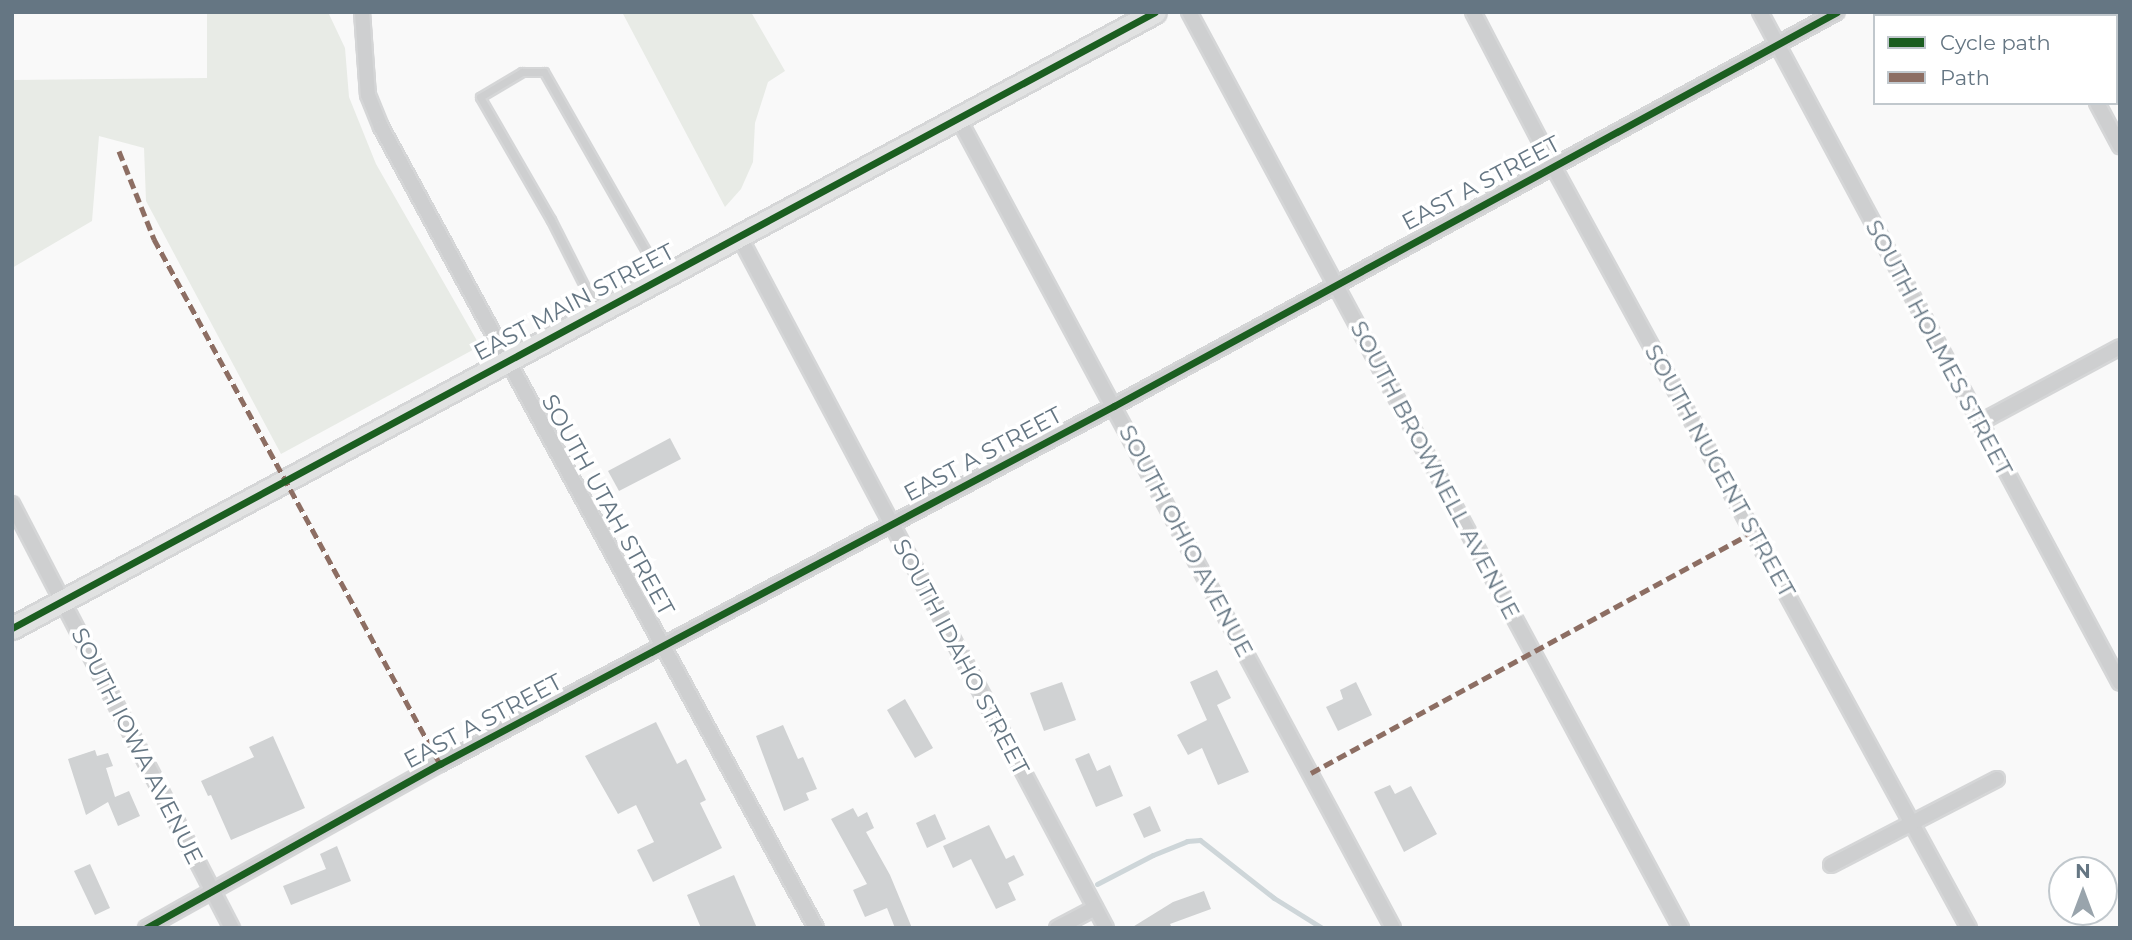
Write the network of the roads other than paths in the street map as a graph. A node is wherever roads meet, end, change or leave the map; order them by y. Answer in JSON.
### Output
{"nodes":[{"id":1,"x":362,"y":12,"type":"edge"},
{"id":2,"x":1155,"y":12,"type":"edge"},
{"id":3,"x":1189,"y":12,"type":"edge"},
{"id":4,"x":1473,"y":12,"type":"edge"},
{"id":5,"x":1760,"y":12,"type":"edge"},
{"id":6,"x":1837,"y":12,"type":"edge"},
{"id":7,"x":1777,"y":45,"type":"junction"},
{"id":8,"x":2097,"y":105,"type":"edge"},
{"id":9,"x":958,"y":118,"type":"junction"},
{"id":10,"x":2120,"y":146,"type":"edge"},
{"id":11,"x":1553,"y":166,"type":"junction"},
{"id":12,"x":739,"y":236,"type":"junction"},
{"id":13,"x":662,"y":277,"type":"junction"},
{"id":14,"x":1335,"y":284,"type":"junction"},
{"id":15,"x":597,"y":311,"type":"junction"},
{"id":16,"x":2120,"y":347,"type":"edge"},
{"id":17,"x":506,"y":360,"type":"junction"},
{"id":18,"x":1114,"y":406,"type":"junction"},
{"id":19,"x":1979,"y":424,"type":"junction"},
{"id":20,"x":12,"y":504,"type":"edge"},
{"id":21,"x":890,"y":526,"type":"junction"},
{"id":22,"x":62,"y":601,"type":"junction"},
{"id":23,"x":12,"y":628,"type":"edge"},
{"id":24,"x":665,"y":647,"type":"junction"},
{"id":25,"x":2120,"y":683,"type":"edge"},
{"id":26,"x":1997,"y":779,"type":"dead end"},
{"id":27,"x":1912,"y":823,"type":"junction"},
{"id":28,"x":1831,"y":865,"type":"dead end"},
{"id":29,"x":213,"y":892,"type":"junction"},
{"id":30,"x":1095,"y":908,"type":"junction"},
{"id":31,"x":146,"y":928,"type":"edge"},
{"id":32,"x":233,"y":928,"type":"edge"},
{"id":33,"x":816,"y":928,"type":"edge"},
{"id":34,"x":1057,"y":928,"type":"edge"},
{"id":35,"x":1106,"y":928,"type":"edge"},
{"id":36,"x":1393,"y":928,"type":"edge"},
{"id":37,"x":1681,"y":928,"type":"edge"},
{"id":38,"x":1969,"y":928,"type":"edge"}],
"edges":[{"from":1,"to":17,"type":"street","name":"SOUTH UTAH STREET"},
{"from":2,"to":9,"type":"street","name":"EAST MAIN STREET"},
{"from":3,"to":14,"type":"street","name":"SOUTH BROWNELL AVENUE"},
{"from":4,"to":11,"type":"street","name":"SOUTH NUGENT STREET"},
{"from":5,"to":7,"type":"street","name":"SOUTH HOLMES STREET"},
{"from":6,"to":7,"type":"street","name":"EAST A STREET"},
{"from":7,"to":11,"type":"street","name":"EAST A STREET"},
{"from":7,"to":19,"type":"street","name":"SOUTH HOLMES STREET"},
{"from":8,"to":10,"type":"street"},
{"from":9,"to":12,"type":"street","name":"EAST MAIN STREET"},
{"from":9,"to":18,"type":"street","name":"SOUTH OHIO AVENUE"},
{"from":11,"to":14,"type":"street","name":"EAST A STREET"},
{"from":11,"to":27,"type":"street","name":"SOUTH NUGENT STREET"},
{"from":12,"to":13,"type":"street","name":"EAST MAIN STREET"},
{"from":12,"to":21,"type":"street","name":"SOUTH IDAHO STREET"},
{"from":13,"to":15,"type":"street","name":"EAST MAIN STREET"},
{"from":13,"to":15,"type":"lane"},
{"from":14,"to":18,"type":"street","name":"EAST A STREET"},
{"from":14,"to":37,"type":"street","name":"SOUTH BROWNELL AVENUE"},
{"from":15,"to":17,"type":"street","name":"EAST MAIN STREET"},
{"from":16,"to":19,"type":"street"},
{"from":17,"to":22,"type":"street","name":"EAST MAIN STREET"},
{"from":17,"to":24,"type":"street","name":"SOUTH UTAH STREET"},
{"from":18,"to":21,"type":"street","name":"EAST A STREET"},
{"from":18,"to":36,"type":"street","name":"SOUTH OHIO AVENUE"},
{"from":19,"to":25,"type":"street","name":"SOUTH HOLMES STREET"},
{"from":20,"to":22,"type":"street","name":"SOUTH IOWA AVENUE"},
{"from":21,"to":24,"type":"street","name":"EAST A STREET"},
{"from":21,"to":30,"type":"street","name":"SOUTH IDAHO STREET"},
{"from":22,"to":23,"type":"street","name":"EAST MAIN STREET"},
{"from":22,"to":29,"type":"street","name":"SOUTH IOWA AVENUE"},
{"from":24,"to":29,"type":"street","name":"EAST A STREET"},
{"from":24,"to":33,"type":"street","name":"SOUTH UTAH STREET"},
{"from":26,"to":27,"type":"street"},
{"from":27,"to":28,"type":"street"},
{"from":27,"to":38,"type":"street","name":"SOUTH NUGENT STREET"},
{"from":29,"to":31,"type":"street","name":"EAST A STREET"},
{"from":29,"to":32,"type":"street","name":"SOUTH IOWA AVENUE"},
{"from":30,"to":34,"type":"street"},
{"from":30,"to":35,"type":"street","name":"SOUTH IDAHO STREET"}]}
